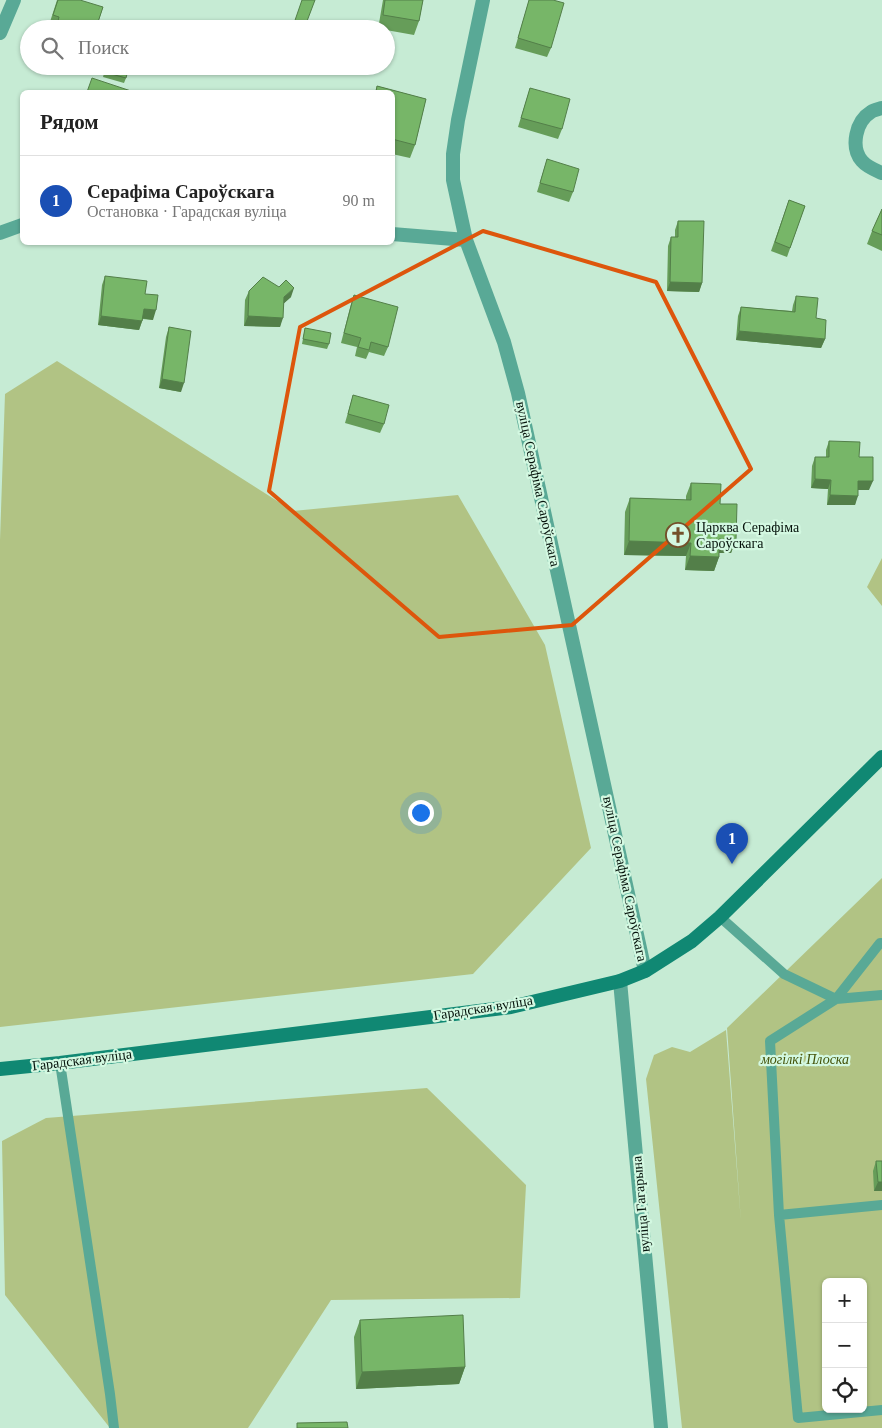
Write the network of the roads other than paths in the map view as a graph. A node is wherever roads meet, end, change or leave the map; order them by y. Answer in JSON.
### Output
{"nodes":[{"id":1,"x":14,"y":0,"type":"edge"},
{"id":2,"x":483,"y":0,"type":"edge"},
{"id":3,"x":0,"y":33,"type":"edge"},
{"id":4,"x":882,"y":108,"type":"edge"},
{"id":5,"x":882,"y":173,"type":"edge"},
{"id":6,"x":20,"y":226,"type":"edge"},
{"id":7,"x":0,"y":233,"type":"edge"},
{"id":8,"x":395,"y":234,"type":"edge"},
{"id":9,"x":466,"y":240,"type":"junction"},
{"id":10,"x":882,"y":757,"type":"edge"},
{"id":11,"x":720,"y":917,"type":"junction"},
{"id":12,"x":881,"y":942,"type":"edge"},
{"id":13,"x":645,"y":971,"type":"junction"},
{"id":14,"x":620,"y":981,"type":"junction"},
{"id":15,"x":882,"y":995,"type":"edge"},
{"id":16,"x":836,"y":999,"type":"junction"},
{"id":17,"x":60,"y":1064,"type":"junction"},
{"id":18,"x":0,"y":1069,"type":"edge"},
{"id":19,"x":882,"y":1205,"type":"edge"},
{"id":20,"x":779,"y":1215,"type":"junction"},
{"id":21,"x":882,"y":1410,"type":"edge"},
{"id":22,"x":798,"y":1423,"type":"edge"},
{"id":23,"x":114,"y":1428,"type":"edge"},
{"id":24,"x":661,"y":1428,"type":"edge"}],
"edges":[{"from":1,"to":3,"type":"street"},
{"from":2,"to":9,"type":"street","name":"вуліца Серафіма Сароўскага"},
{"from":4,"to":5,"type":"street"},
{"from":6,"to":7,"type":"street"},
{"from":8,"to":9,"type":"street"},
{"from":9,"to":13,"type":"street","name":"вуліца Серафіма Сароўскага"},
{"from":10,"to":11,"type":"main road","name":"Гарадская вуліца"},
{"from":11,"to":13,"type":"main road","name":"Гарадская вуліца"},
{"from":11,"to":16,"type":"lane"},
{"from":12,"to":16,"type":"lane"},
{"from":13,"to":14,"type":"main road","name":"Гарадская вуліца"},
{"from":14,"to":17,"type":"main road","name":"Гарадская вуліца"},
{"from":14,"to":24,"type":"street","name":"вуліца Гагарына"},
{"from":15,"to":16,"type":"lane"},
{"from":16,"to":20,"type":"lane"},
{"from":17,"to":18,"type":"main road","name":"Гарадская вуліца"},
{"from":17,"to":23,"type":"lane"},
{"from":19,"to":20,"type":"lane"},
{"from":20,"to":22,"type":"lane"},
{"from":21,"to":22,"type":"lane"}]}
